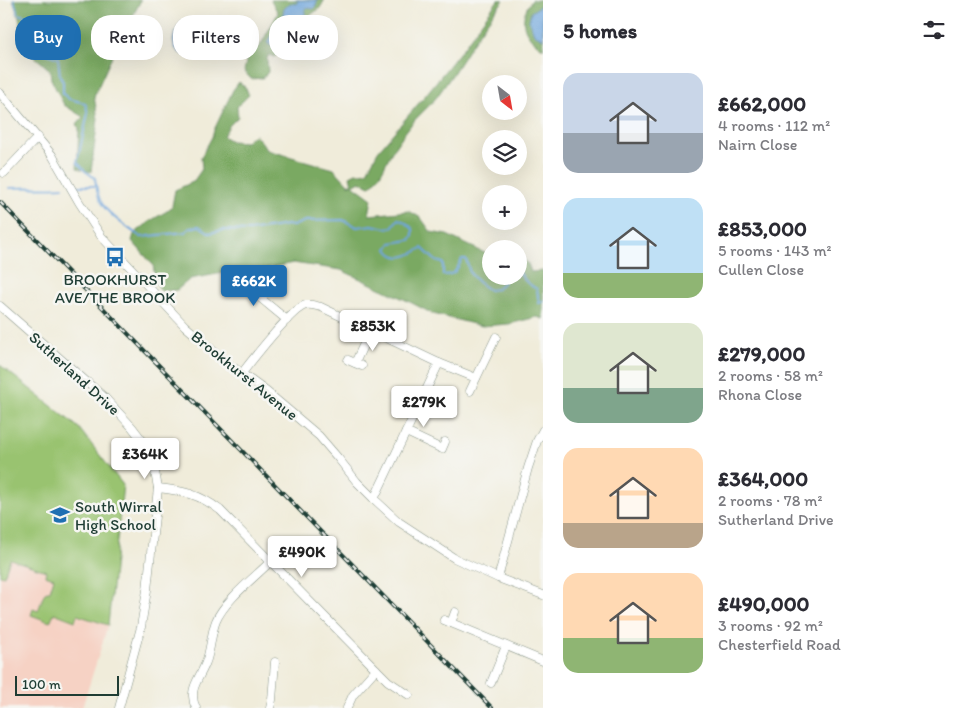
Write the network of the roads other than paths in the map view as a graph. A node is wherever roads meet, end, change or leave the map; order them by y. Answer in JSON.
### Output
{"nodes":[{"id":1,"x":0,"y":94,"type":"edge"},
{"id":2,"x":38,"y":137,"type":"junction"},
{"id":3,"x":4,"y":173,"type":"dead end"},
{"id":4,"x":235,"y":277,"type":"dead end"},
{"id":5,"x":0,"y":306,"type":"edge"},
{"id":6,"x":287,"y":320,"type":"junction"},
{"id":7,"x":370,"y":331,"type":"junction"},
{"id":8,"x":496,"y":337,"type":"dead end"},
{"id":9,"x":355,"y":363,"type":"dead end"},
{"id":10,"x":439,"y":363,"type":"junction"},
{"id":11,"x":242,"y":373,"type":"junction"},
{"id":12,"x":476,"y":378,"type":"junction"},
{"id":13,"x":470,"y":391,"type":"dead end"},
{"id":14,"x":543,"y":430,"type":"edge"},
{"id":15,"x":406,"y":432,"type":"junction"},
{"id":16,"x":442,"y":449,"type":"dead end"},
{"id":17,"x":158,"y":488,"type":"junction"},
{"id":18,"x":374,"y":499,"type":"junction"},
{"id":19,"x":270,"y":562,"type":"junction"},
{"id":20,"x":498,"y":578,"type":"junction"},
{"id":21,"x":543,"y":595,"type":"edge"},
{"id":22,"x":455,"y":612,"type":"dead end"},
{"id":23,"x":506,"y":646,"type":"junction"},
{"id":24,"x":543,"y":661,"type":"edge"},
{"id":25,"x":275,"y":662,"type":"dead end"},
{"id":26,"x":376,"y":669,"type":"junction"},
{"id":27,"x":491,"y":683,"type":"dead end"},
{"id":28,"x":409,"y":695,"type":"dead end"},
{"id":29,"x":119,"y":708,"type":"edge"},
{"id":30,"x":196,"y":708,"type":"edge"},
{"id":31,"x":270,"y":708,"type":"edge"},
{"id":32,"x":346,"y":708,"type":"edge"}],
"edges":[{"from":1,"to":2,"type":"street","name":"Brookhurst Avenue"},
{"from":2,"to":3,"type":"street"},
{"from":2,"to":11,"type":"street","name":"Brookhurst Avenue"},
{"from":4,"to":6,"type":"street"},
{"from":5,"to":17,"type":"street","name":"Sutherland Drive"},
{"from":6,"to":7,"type":"street"},
{"from":6,"to":11,"type":"street"},
{"from":7,"to":9,"type":"street"},
{"from":7,"to":10,"type":"street"},
{"from":8,"to":12,"type":"street"},
{"from":10,"to":12,"type":"street"},
{"from":10,"to":15,"type":"street"},
{"from":11,"to":18,"type":"street","name":"Brookhurst Avenue"},
{"from":12,"to":13,"type":"street"},
{"from":14,"to":20,"type":"street"},
{"from":15,"to":16,"type":"street"},
{"from":15,"to":18,"type":"street"},
{"from":17,"to":19,"type":"street"},
{"from":17,"to":29,"type":"street","name":"Sutherland Drive"},
{"from":18,"to":20,"type":"street","name":"Brookhurst Avenue"},
{"from":19,"to":26,"type":"street"},
{"from":19,"to":30,"type":"street"},
{"from":20,"to":21,"type":"street","name":"Brookhurst Avenue"},
{"from":22,"to":23,"type":"street"},
{"from":23,"to":24,"type":"street"},
{"from":23,"to":27,"type":"street"},
{"from":25,"to":31,"type":"street"},
{"from":26,"to":28,"type":"street"},
{"from":26,"to":32,"type":"street"}]}
